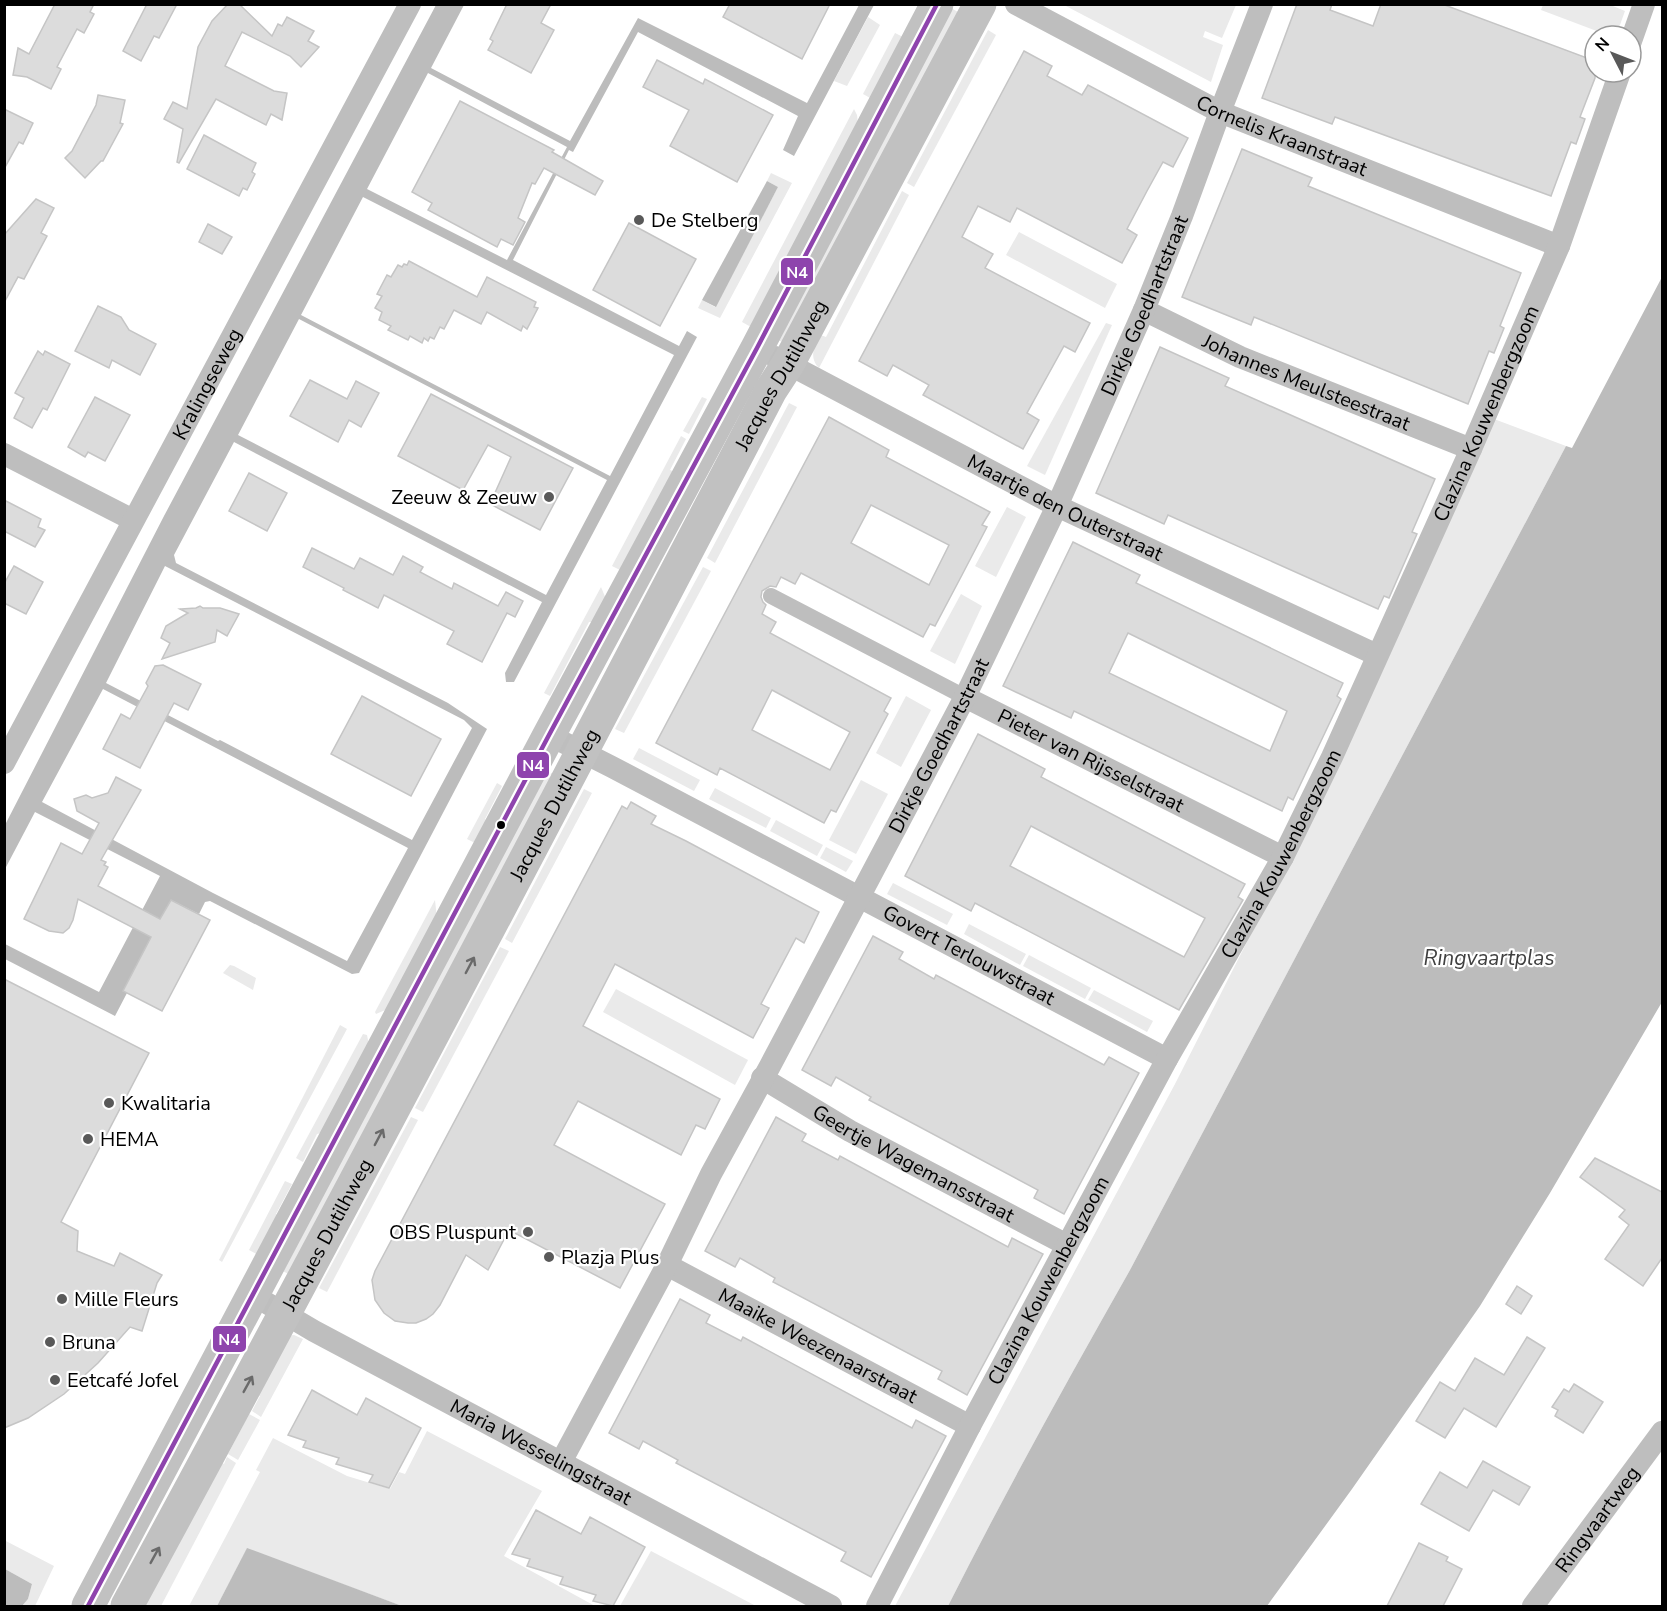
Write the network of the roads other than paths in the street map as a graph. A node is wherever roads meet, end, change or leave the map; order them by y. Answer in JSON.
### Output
{"nodes":[{"id":1,"x":410,"y":4,"type":"edge"},
{"id":2,"x":937,"y":4,"type":"edge"},
{"id":3,"x":980,"y":4,"type":"edge"},
{"id":4,"x":1016,"y":4,"type":"edge"},
{"id":5,"x":1262,"y":4,"type":"edge"},
{"id":6,"x":1644,"y":4,"type":"edge"},
{"id":7,"x":1637,"y":24,"type":"edge"},
{"id":8,"x":1616,"y":84,"type":"edge"},
{"id":9,"x":1220,"y":112,"type":"junction"},
{"id":10,"x":1559,"y":246,"type":"junction"},
{"id":11,"x":1143,"y":310,"type":"junction"},
{"id":12,"x":757,"y":348,"type":"junction"},
{"id":13,"x":788,"y":364,"type":"junction"},
{"id":14,"x":1471,"y":449,"type":"junction"},
{"id":15,"x":4,"y":454,"type":"edge"},
{"id":16,"x":1057,"y":506,"type":"junction"},
{"id":17,"x":133,"y":519,"type":"junction"},
{"id":18,"x":771,"y":596,"type":"dead end"},
{"id":19,"x":1377,"y":655,"type":"junction"},
{"id":20,"x":965,"y":697,"type":"junction"},
{"id":21,"x":549,"y":735,"type":"junction"},
{"id":22,"x":583,"y":752,"type":"junction"},
{"id":23,"x":4,"y":763,"type":"edge"},
{"id":24,"x":1283,"y":857,"type":"junction"},
{"id":25,"x":858,"y":898,"type":"junction"},
{"id":26,"x":1167,"y":1059,"type":"junction"},
{"id":27,"x":762,"y":1078,"type":"junction"},
{"id":28,"x":1067,"y":1245,"type":"junction"},
{"id":29,"x":667,"y":1265,"type":"junction"},
{"id":30,"x":253,"y":1295,"type":"junction"},
{"id":31,"x":286,"y":1314,"type":"junction"},
{"id":32,"x":970,"y":1426,"type":"junction"},
{"id":33,"x":1662,"y":1432,"type":"edge"},
{"id":34,"x":561,"y":1462,"type":"junction"},
{"id":35,"x":88,"y":1606,"type":"edge"},
{"id":36,"x":127,"y":1606,"type":"edge"},
{"id":37,"x":831,"y":1606,"type":"edge"},
{"id":38,"x":877,"y":1606,"type":"edge"},
{"id":39,"x":1533,"y":1606,"type":"edge"}],
"edges":[{"from":1,"to":17,"type":"street","name":"Kralingseweg"},
{"from":2,"to":12,"type":"main road","name":"Jacques Dutilhweg"},
{"from":3,"to":13,"type":"main road","name":"Jacques Dutilhweg"},
{"from":4,"to":9,"type":"street","name":"Cornelis Kraanstraat"},
{"from":5,"to":9,"type":"street","name":"Dirkje Goedhartstraat"},
{"from":6,"to":7,"type":"street"},
{"from":8,"to":10,"type":"street","name":"Clazina Kouwenbergzoom"},
{"from":9,"to":10,"type":"street","name":"Cornelis Kraanstraat"},
{"from":9,"to":11,"type":"street","name":"Dirkje Goedhartstraat"},
{"from":10,"to":14,"type":"street","name":"Clazina Kouwenbergzoom"},
{"from":11,"to":14,"type":"street","name":"Johannes Meulsteestraat"},
{"from":11,"to":16,"type":"street","name":"Dirkje Goedhartstraat"},
{"from":12,"to":13,"type":"street","name":"Maartje den Outerstraat"},
{"from":12,"to":21,"type":"main road","name":"Jacques Dutilhweg"},
{"from":13,"to":16,"type":"street","name":"Maartje den Outerstraat"},
{"from":13,"to":22,"type":"main road","name":"Jacques Dutilhweg"},
{"from":14,"to":19,"type":"street","name":"Clazina Kouwenbergzoom"},
{"from":15,"to":17,"type":"street"},
{"from":16,"to":19,"type":"street","name":"Maartje den Outerstraat"},
{"from":16,"to":20,"type":"street","name":"Dirkje Goedhartstraat"},
{"from":17,"to":23,"type":"street","name":"Kralingseweg"},
{"from":18,"to":20,"type":"street","name":"Pieter van Rijsselstraat"},
{"from":19,"to":24,"type":"street","name":"Clazina Kouwenbergzoom"},
{"from":20,"to":24,"type":"street","name":"Pieter van Rijsselstraat"},
{"from":20,"to":25,"type":"street","name":"Dirkje Goedhartstraat"},
{"from":21,"to":22,"type":"street","name":"Govert Terlouwstraat"},
{"from":21,"to":30,"type":"main road","name":"Jacques Dutilhweg"},
{"from":22,"to":25,"type":"street","name":"Govert Terlouwstraat"},
{"from":31,"to":22,"type":"main road","name":"Jacques Dutilhweg","one_way":true},
{"from":24,"to":26,"type":"street","name":"Clazina Kouwenbergzoom"},
{"from":25,"to":26,"type":"street","name":"Govert Terlouwstraat"},
{"from":25,"to":27,"type":"street","name":"Dirkje Goedhartstraat"},
{"from":26,"to":28,"type":"street","name":"Clazina Kouwenbergzoom"},
{"from":27,"to":28,"type":"street","name":"Geertje Wagemansstraat"},
{"from":27,"to":29,"type":"street","name":"Dirkje Goedhartstraat"},
{"from":28,"to":32,"type":"street","name":"Clazina Kouwenbergzoom"},
{"from":29,"to":32,"type":"street","name":"Maaike Weezenaarstraat"},
{"from":29,"to":34,"type":"street","name":"Dirkje Goedhartstraat"},
{"from":30,"to":31,"type":"street","name":"Maria Wesselingstraat"},
{"from":30,"to":35,"type":"main road","name":"Jacques Dutilhweg"},
{"from":31,"to":34,"type":"street","name":"Maria Wesselingstraat"},
{"from":36,"to":31,"type":"main road","name":"Jacques Dutilhweg","one_way":true},
{"from":32,"to":38,"type":"street","name":"Clazina Kouwenbergzoom"},
{"from":33,"to":39,"type":"street","name":"Ringvaartweg"},
{"from":34,"to":37,"type":"street","name":"Maria Wesselingstraat"}]}
